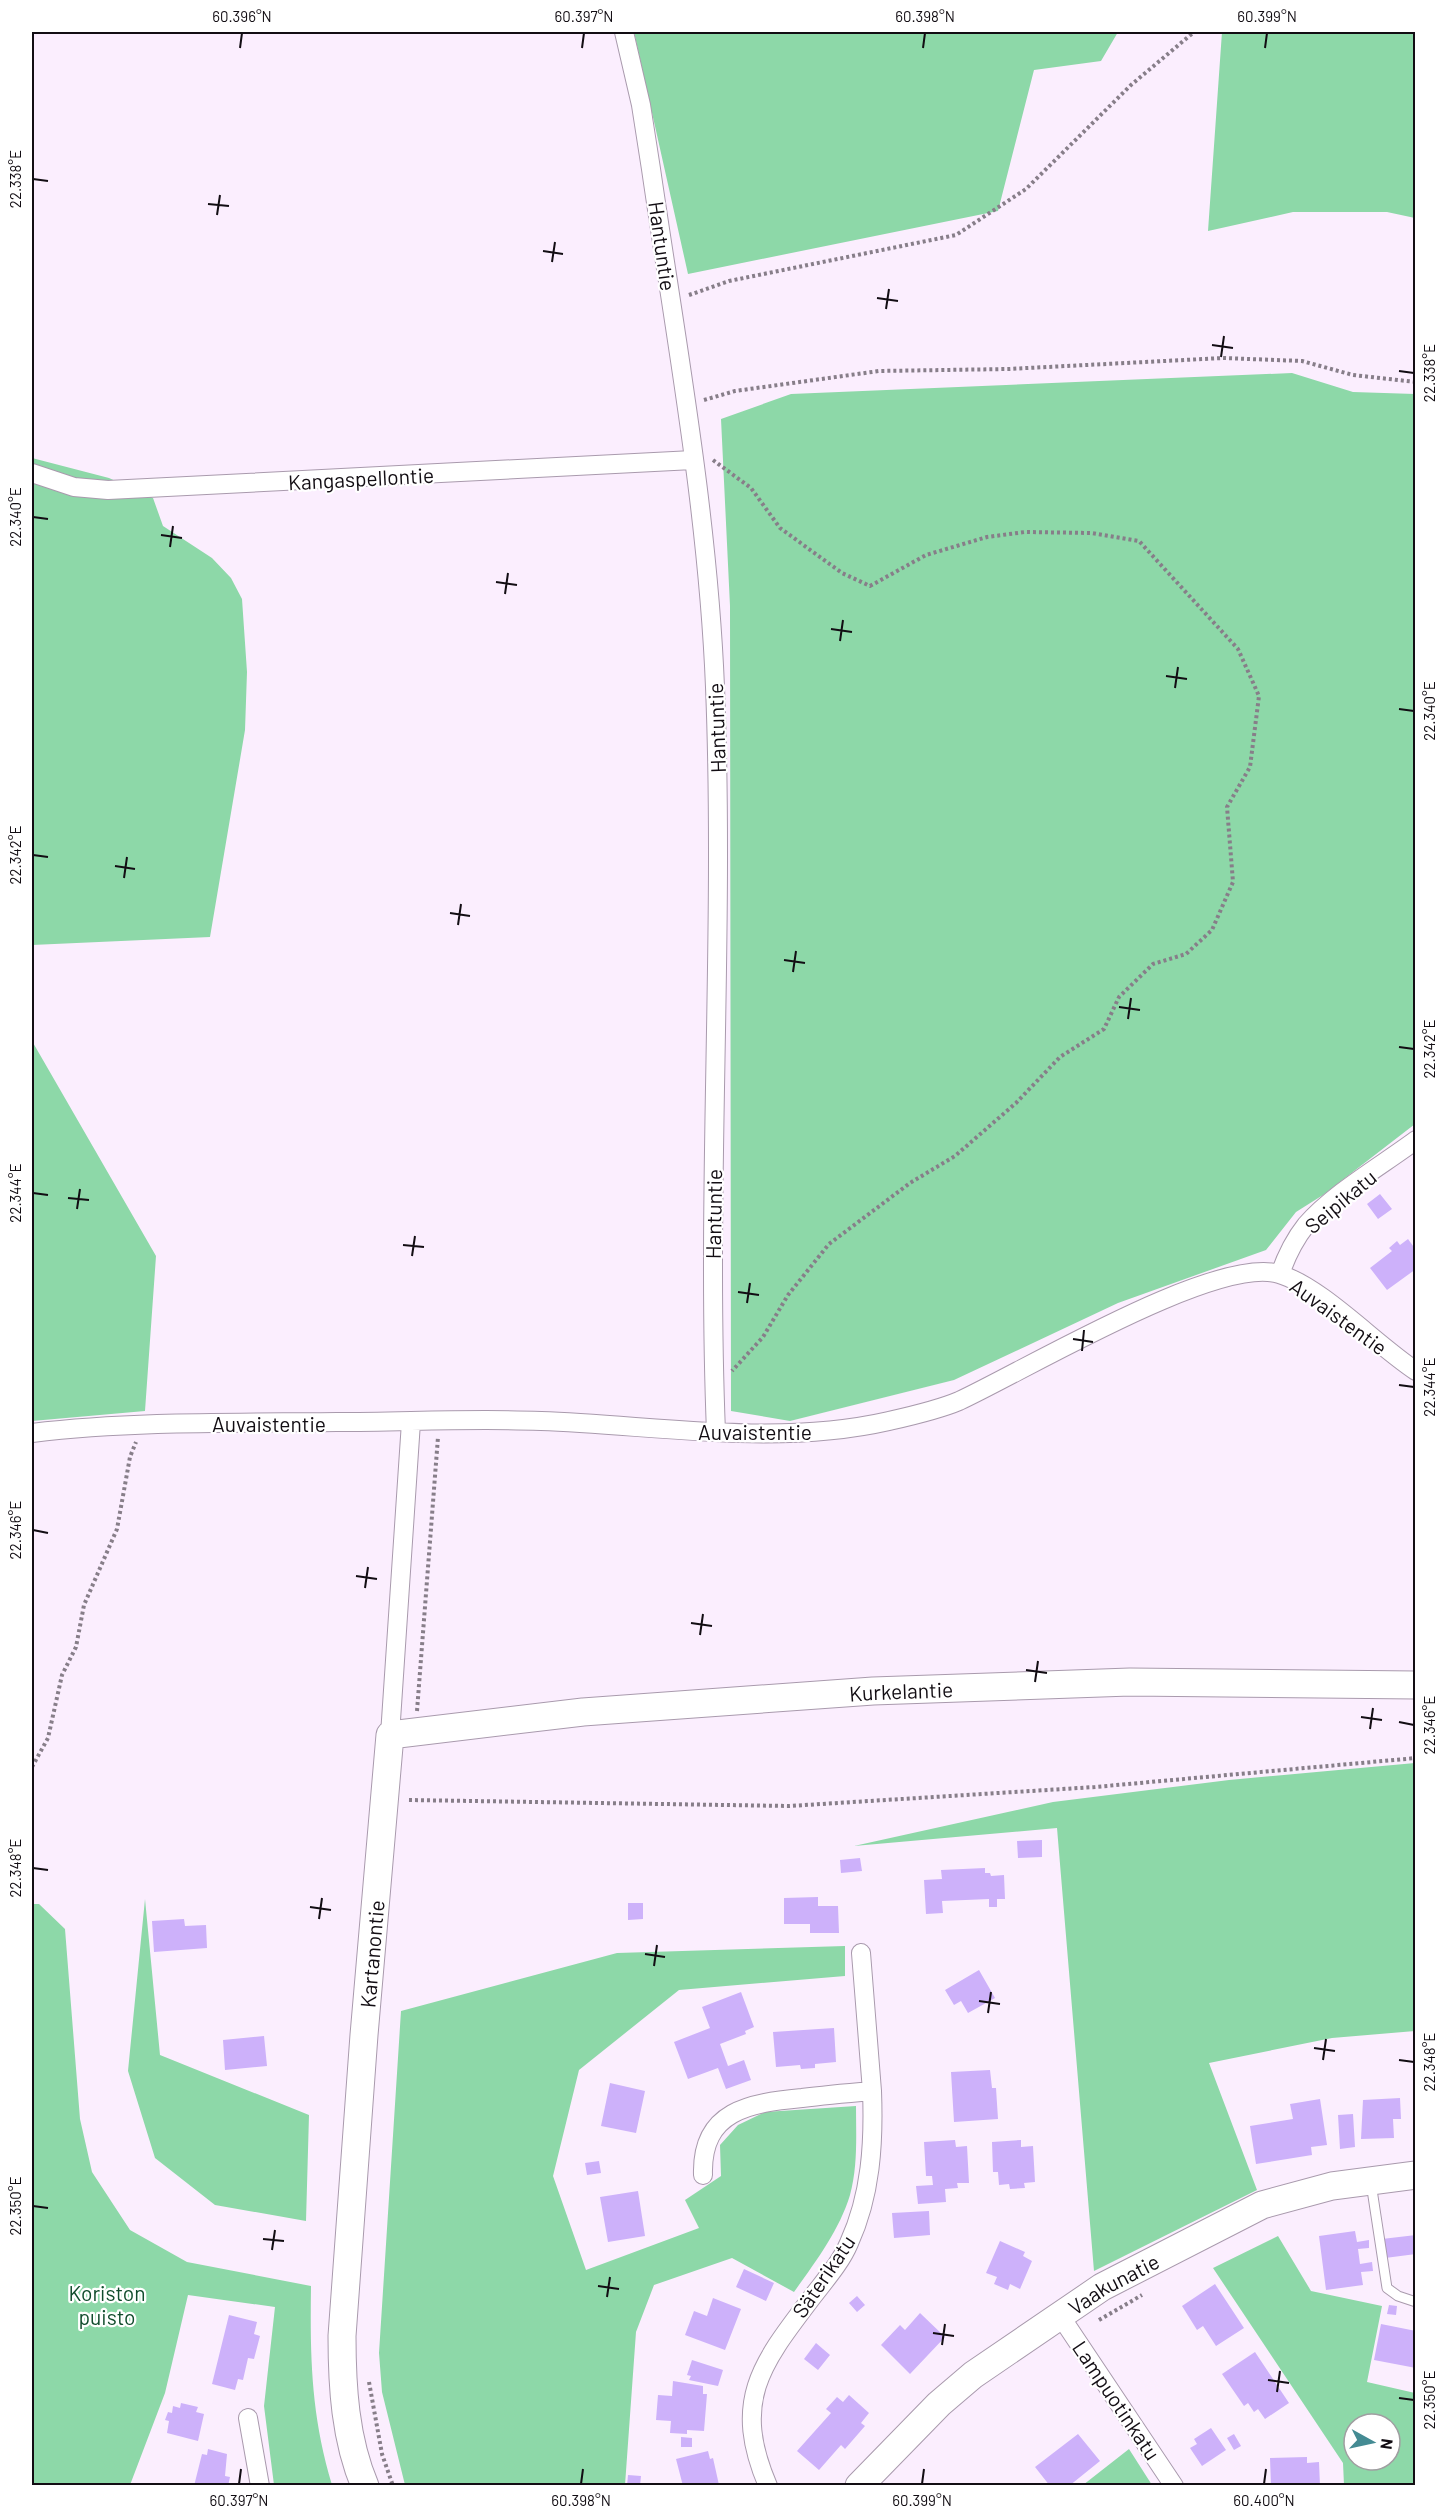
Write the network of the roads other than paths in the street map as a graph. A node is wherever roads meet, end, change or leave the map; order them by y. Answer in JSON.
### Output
{"nodes":[{"id":1,"x":624,"y":32,"type":"edge"},
{"id":2,"x":692,"y":452,"type":"junction"},
{"id":3,"x":32,"y":472,"type":"edge"},
{"id":4,"x":1416,"y":1140,"type":"edge"},
{"id":5,"x":1280,"y":1274,"type":"junction"},
{"id":6,"x":1416,"y":1371,"type":"edge"},
{"id":7,"x":411,"y":1422,"type":"junction"},
{"id":8,"x":716,"y":1432,"type":"junction"},
{"id":9,"x":32,"y":1433,"type":"edge"},
{"id":10,"x":1416,"y":1685,"type":"edge"},
{"id":11,"x":390,"y":1735,"type":"junction"},
{"id":12,"x":861,"y":1953,"type":"dead end"},
{"id":13,"x":872,"y":2091,"type":"junction"},
{"id":14,"x":703,"y":2175,"type":"dead end"},
{"id":15,"x":1416,"y":2175,"type":"edge"},
{"id":16,"x":1370,"y":2180,"type":"junction"},
{"id":17,"x":1416,"y":2302,"type":"edge"},
{"id":18,"x":1066,"y":2325,"type":"junction"},
{"id":19,"x":248,"y":2418,"type":"dead end"},
{"id":20,"x":260,"y":2486,"type":"edge"},
{"id":21,"x":365,"y":2486,"type":"edge"},
{"id":22,"x":768,"y":2486,"type":"edge"},
{"id":23,"x":859,"y":2486,"type":"edge"},
{"id":24,"x":1174,"y":2486,"type":"edge"}],
"edges":[{"from":1,"to":2,"type":"street","name":"Hantuntie"},
{"from":2,"to":3,"type":"street","name":"Kangaspellontie"},
{"from":2,"to":8,"type":"street","name":"Hantuntie"},
{"from":4,"to":5,"type":"street","name":"Seipikatu"},
{"from":5,"to":6,"type":"street","name":"Auvaistentie"},
{"from":5,"to":8,"type":"street","name":"Auvaistentie"},
{"from":7,"to":8,"type":"street","name":"Auvaistentie"},
{"from":7,"to":9,"type":"street","name":"Auvaistentie"},
{"from":7,"to":11,"type":"street","name":"Kartanontie"},
{"from":10,"to":11,"type":"street","name":"Kurkelantie"},
{"from":11,"to":21,"type":"street","name":"Kartanontie"},
{"from":12,"to":13,"type":"street","name":"Säterikatu"},
{"from":13,"to":14,"type":"street"},
{"from":13,"to":22,"type":"street","name":"Säterikatu"},
{"from":15,"to":16,"type":"street","name":"Vaakunatie"},
{"from":16,"to":17,"type":"lane"},
{"from":16,"to":18,"type":"street","name":"Vaakunatie"},
{"from":18,"to":23,"type":"street","name":"Vaakunatie"},
{"from":18,"to":24,"type":"street","name":"Lampuotinkatu"},
{"from":19,"to":20,"type":"street"}]}
